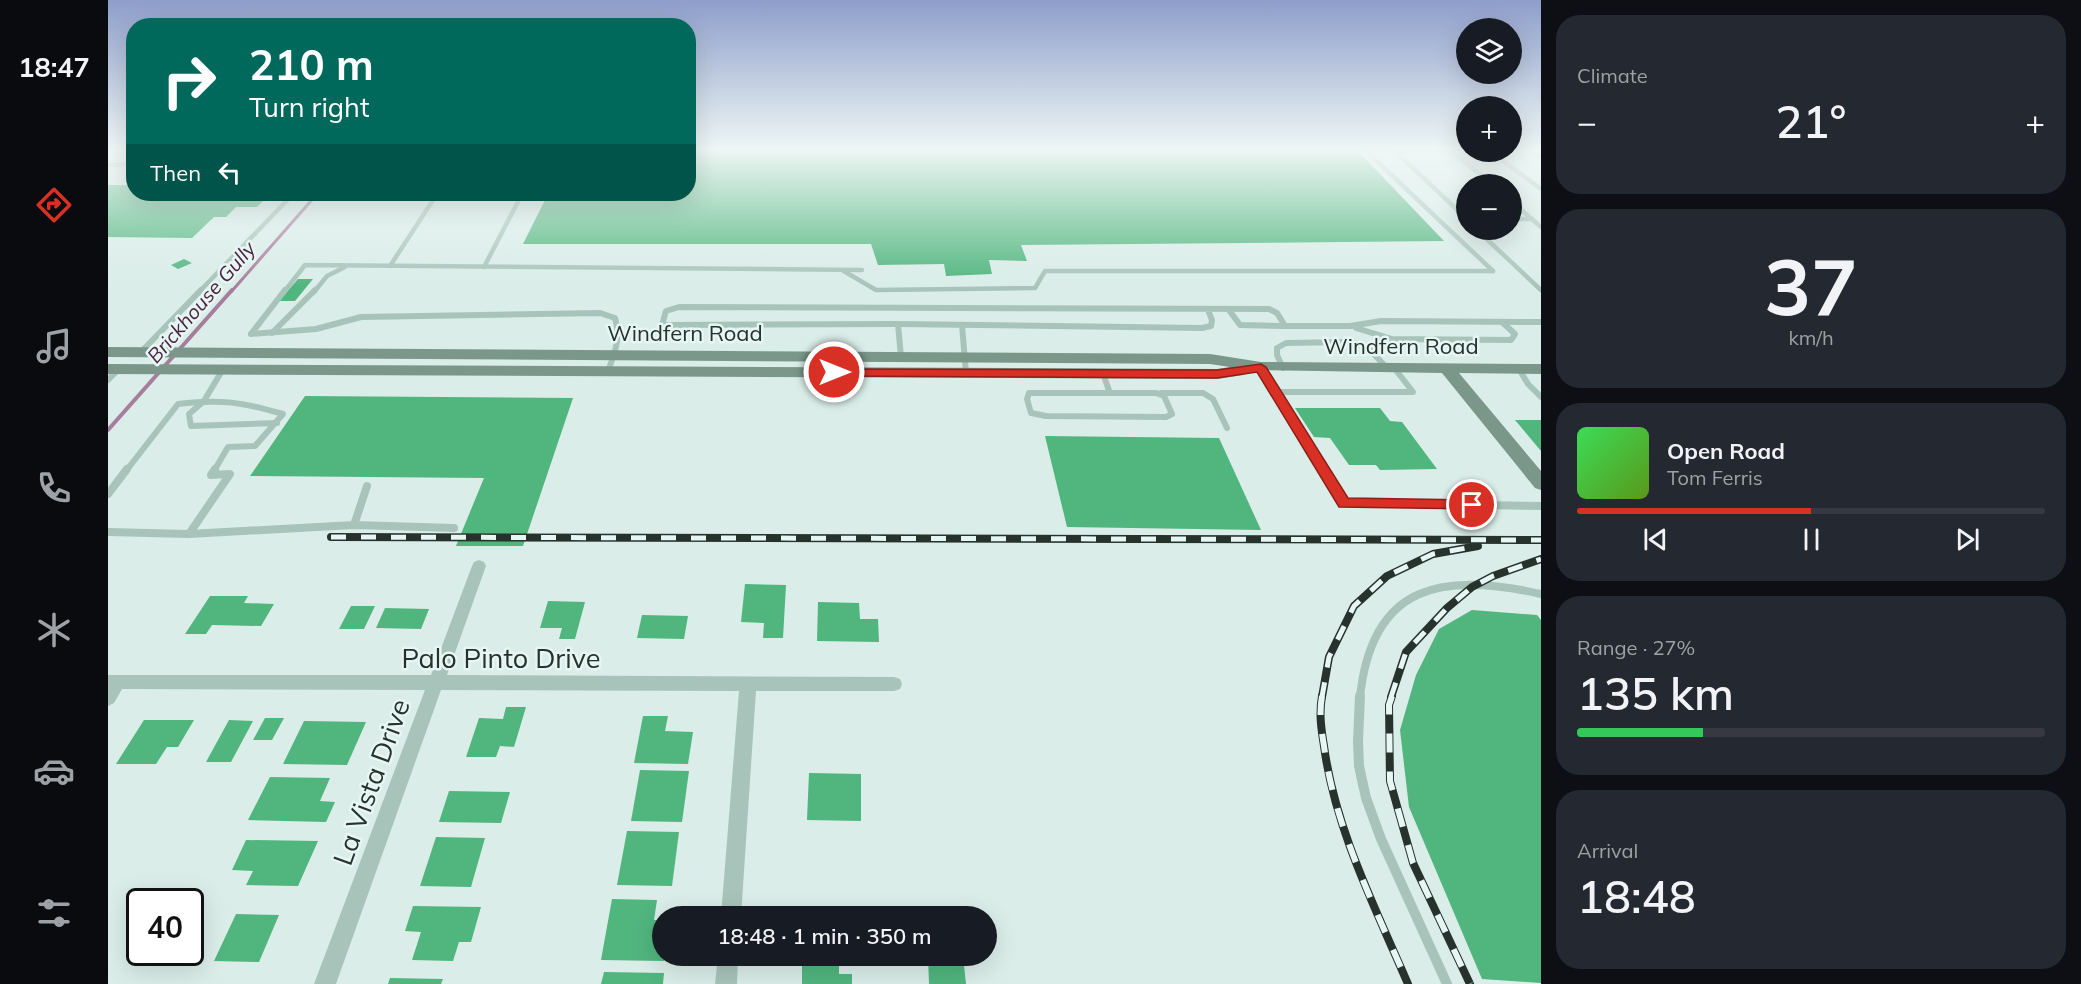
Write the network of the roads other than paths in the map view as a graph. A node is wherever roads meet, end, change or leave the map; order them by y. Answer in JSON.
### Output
{"nodes":[{"id":1,"x":1413,"y":196,"type":"edge"},
{"id":2,"x":1443,"y":196,"type":"edge"},
{"id":3,"x":286,"y":201,"type":"edge"},
{"id":4,"x":432,"y":201,"type":"edge"},
{"id":5,"x":518,"y":201,"type":"edge"},
{"id":6,"x":1456,"y":209,"type":"edge"},
{"id":7,"x":1522,"y":210,"type":"edge"},
{"id":8,"x":1522,"y":219,"type":"edge"},
{"id":9,"x":1532,"y":219,"type":"junction"},
{"id":10,"x":1541,"y":227,"type":"edge"},
{"id":11,"x":1488,"y":240,"type":"edge"},
{"id":12,"x":348,"y":265,"type":"junction"},
{"id":13,"x":390,"y":266,"type":"junction"},
{"id":14,"x":484,"y":267,"type":"junction"},
{"id":15,"x":842,"y":270,"type":"junction"},
{"id":16,"x":862,"y":270,"type":"dead end"},
{"id":17,"x":1541,"y":290,"type":"edge"},
{"id":18,"x":1208,"y":310,"type":"junction"},
{"id":19,"x":1229,"y":310,"type":"junction"},
{"id":20,"x":1502,"y":322,"type":"junction"},
{"id":21,"x":1541,"y":322,"type":"edge"},
{"id":22,"x":898,"y":324,"type":"junction"},
{"id":23,"x":963,"y":325,"type":"junction"},
{"id":24,"x":1285,"y":326,"type":"junction"},
{"id":25,"x":1350,"y":326,"type":"junction"},
{"id":26,"x":272,"y":333,"type":"junction"},
{"id":27,"x":108,"y":352,"type":"edge"},
{"id":28,"x":141,"y":352,"type":"junction"},
{"id":29,"x":614,"y":355,"type":"junction"},
{"id":30,"x":901,"y":357,"type":"junction"},
{"id":31,"x":965,"y":365,"type":"junction"},
{"id":32,"x":1261,"y":367,"type":"junction"},
{"id":33,"x":1283,"y":368,"type":"junction"},
{"id":34,"x":1391,"y":368,"type":"junction"},
{"id":35,"x":223,"y":369,"type":"junction"},
{"id":36,"x":1447,"y":369,"type":"junction"},
{"id":37,"x":1519,"y":369,"type":"junction"},
{"id":38,"x":1541,"y":369,"type":"edge"},
{"id":39,"x":608,"y":371,"type":"junction"},
{"id":40,"x":112,"y":372,"type":"edge"},
{"id":41,"x":1103,"y":374,"type":"junction"},
{"id":42,"x":1275,"y":392,"type":"junction"},
{"id":43,"x":1110,"y":393,"type":"junction"},
{"id":44,"x":1156,"y":393,"type":"junction"},
{"id":45,"x":1541,"y":397,"type":"edge"},
{"id":46,"x":204,"y":401,"type":"junction"},
{"id":47,"x":277,"y":423,"type":"junction"},
{"id":48,"x":1227,"y":428,"type":"dead end"},
{"id":49,"x":1541,"y":483,"type":"edge"},
{"id":50,"x":367,"y":486,"type":"dead end"},
{"id":51,"x":108,"y":494,"type":"edge"},
{"id":52,"x":1541,"y":506,"type":"edge"},
{"id":53,"x":354,"y":525,"type":"junction"},
{"id":54,"x":454,"y":528,"type":"dead end"},
{"id":55,"x":108,"y":532,"type":"edge"},
{"id":56,"x":189,"y":534,"type":"junction"},
{"id":57,"x":479,"y":566,"type":"dead end"},
{"id":58,"x":1541,"y":594,"type":"edge"},
{"id":59,"x":113,"y":682,"type":"edge"},
{"id":60,"x":436,"y":683,"type":"junction"},
{"id":61,"x":748,"y":683,"type":"junction"},
{"id":62,"x":894,"y":684,"type":"dead end"},
{"id":63,"x":108,"y":698,"type":"edge"},
{"id":64,"x":732,"y":906,"type":"edge"},
{"id":65,"x":727,"y":966,"type":"edge"},
{"id":66,"x":325,"y":984,"type":"edge"},
{"id":67,"x":726,"y":984,"type":"edge"},
{"id":68,"x":1447,"y":984,"type":"edge"}],
"edges":[{"from":1,"to":15,"type":"lane"},
{"from":2,"to":6,"type":"lane"},
{"from":3,"to":28,"type":"lane"},
{"from":4,"to":13,"type":"lane"},
{"from":5,"to":14,"type":"lane"},
{"from":7,"to":9,"type":"lane"},
{"from":8,"to":9,"type":"lane"},
{"from":9,"to":10,"type":"lane"},
{"from":11,"to":17,"type":"lane"},
{"from":12,"to":13,"type":"lane"},
{"from":12,"to":26,"type":"lane"},
{"from":12,"to":26,"type":"lane"},
{"from":13,"to":14,"type":"lane"},
{"from":14,"to":15,"type":"lane"},
{"from":15,"to":16,"type":"lane"},
{"from":18,"to":19,"type":"lane"},
{"from":18,"to":22,"type":"lane"},
{"from":18,"to":23,"type":"lane"},
{"from":19,"to":24,"type":"lane"},
{"from":19,"to":24,"type":"lane"},
{"from":20,"to":21,"type":"lane"},
{"from":20,"to":25,"type":"lane"},
{"from":20,"to":25,"type":"lane"},
{"from":22,"to":23,"type":"lane"},
{"from":22,"to":30,"type":"lane"},
{"from":23,"to":31,"type":"lane"},
{"from":24,"to":25,"type":"lane"},
{"from":26,"to":29,"type":"lane"},
{"from":27,"to":28,"type":"street","name":"Windfern Road"},
{"from":28,"to":29,"type":"street","name":"Windfern Road"},
{"from":28,"to":40,"type":"street"},
{"from":29,"to":30,"type":"street","name":"Windfern Road"},
{"from":29,"to":39,"type":"lane"},
{"from":30,"to":31,"type":"street","name":"Windfern Road"},
{"from":31,"to":32,"type":"street","name":"Windfern Road"},
{"from":31,"to":39,"type":"street","name":"Windfern Road"},
{"from":31,"to":41,"type":"street","name":"Windfern Road"},
{"from":32,"to":33,"type":"street","name":"Windfern Road"},
{"from":32,"to":41,"type":"street","name":"Windfern Road"},
{"from":32,"to":42,"type":"lane"},
{"from":33,"to":34,"type":"street","name":"Windfern Road"},
{"from":33,"to":34,"type":"lane"},
{"from":34,"to":36,"type":"street","name":"Windfern Road"},
{"from":34,"to":42,"type":"lane"},
{"from":35,"to":39,"type":"street","name":"Windfern Road"},
{"from":35,"to":40,"type":"street","name":"Windfern Road"},
{"from":35,"to":46,"type":"lane"},
{"from":36,"to":37,"type":"street","name":"Windfern Road"},
{"from":36,"to":49,"type":"street"},
{"from":37,"to":38,"type":"street","name":"Windfern Road"},
{"from":37,"to":45,"type":"lane"},
{"from":41,"to":43,"type":"lane"},
{"from":42,"to":52,"type":"lane"},
{"from":43,"to":44,"type":"lane"},
{"from":43,"to":44,"type":"lane"},
{"from":44,"to":48,"type":"lane"},
{"from":46,"to":47,"type":"lane"},
{"from":46,"to":47,"type":"lane"},
{"from":46,"to":51,"type":"lane"},
{"from":47,"to":56,"type":"lane"},
{"from":50,"to":53,"type":"lane"},
{"from":53,"to":54,"type":"lane"},
{"from":53,"to":56,"type":"lane"},
{"from":55,"to":56,"type":"lane"},
{"from":57,"to":60,"type":"street","name":"La Vista Drive"},
{"from":58,"to":68,"type":"lane"},
{"from":59,"to":60,"type":"street","name":"Palo Pinto Drive"},
{"from":59,"to":63,"type":"street"},
{"from":60,"to":61,"type":"street","name":"Palo Pinto Drive"},
{"from":60,"to":66,"type":"street","name":"La Vista Drive"},
{"from":61,"to":62,"type":"street","name":"Palo Pinto Drive"},
{"from":61,"to":64,"type":"street"},
{"from":65,"to":67,"type":"street"}]}
